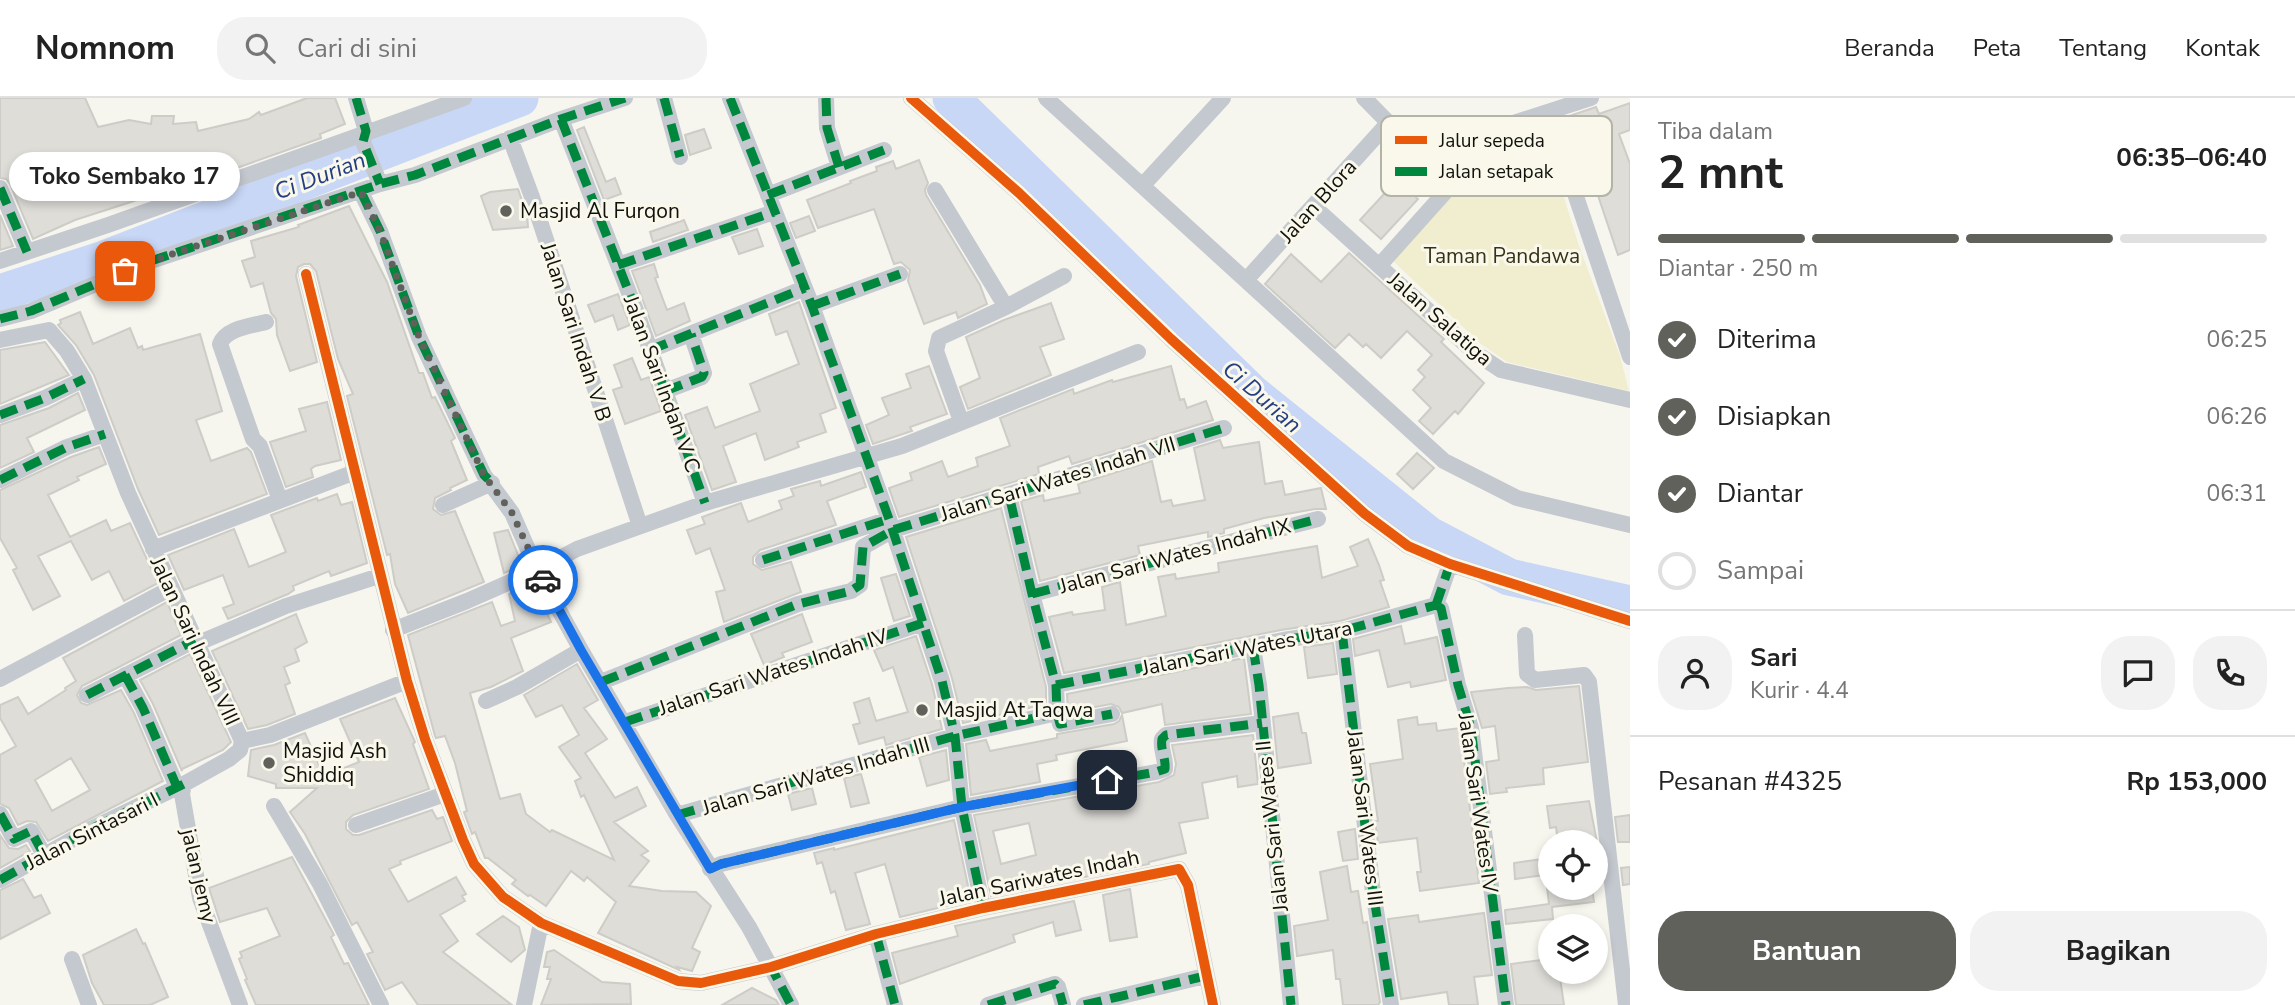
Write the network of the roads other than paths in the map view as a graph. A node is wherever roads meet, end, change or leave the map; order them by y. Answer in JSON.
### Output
{"nodes":[{"id":1,"x":356,"y":98,"type":"edge"},
{"id":2,"x":464,"y":98,"type":"edge"},
{"id":3,"x":625,"y":98,"type":"edge"},
{"id":4,"x":664,"y":98,"type":"edge"},
{"id":5,"x":730,"y":98,"type":"edge"},
{"id":6,"x":826,"y":98,"type":"edge"},
{"id":7,"x":911,"y":98,"type":"edge"},
{"id":8,"x":1046,"y":98,"type":"edge"},
{"id":9,"x":1223,"y":98,"type":"edge"},
{"id":10,"x":1364,"y":98,"type":"edge"},
{"id":11,"x":1591,"y":98,"type":"edge"},
{"id":12,"x":1548,"y":113,"type":"junction"},
{"id":13,"x":1383,"y":116,"type":"edge"},
{"id":14,"x":1539,"y":116,"type":"edge"},
{"id":15,"x":1549,"y":116,"type":"edge"},
{"id":16,"x":561,"y":119,"type":"junction"},
{"id":17,"x":1381,"y":131,"type":"edge"},
{"id":18,"x":365,"y":137,"type":"junction"},
{"id":19,"x":510,"y":138,"type":"junction"},
{"id":20,"x":884,"y":150,"type":"dead end"},
{"id":21,"x":680,"y":157,"type":"dead end"},
{"id":22,"x":839,"y":167,"type":"junction"},
{"id":23,"x":379,"y":180,"type":"junction"},
{"id":24,"x":1143,"y":185,"type":"junction"},
{"id":25,"x":0,"y":188,"type":"edge"},
{"id":26,"x":935,"y":190,"type":"dead end"},
{"id":27,"x":361,"y":192,"type":"junction"},
{"id":28,"x":768,"y":195,"type":"junction"},
{"id":29,"x":1441,"y":196,"type":"edge"},
{"id":30,"x":1576,"y":196,"type":"edge"},
{"id":31,"x":1313,"y":206,"type":"junction"},
{"id":32,"x":774,"y":212,"type":"junction"},
{"id":33,"x":27,"y":252,"type":"junction"},
{"id":34,"x":0,"y":261,"type":"edge"},
{"id":35,"x":618,"y":265,"type":"junction"},
{"id":36,"x":1379,"y":266,"type":"junction"},
{"id":37,"x":306,"y":274,"type":"dead end"},
{"id":38,"x":900,"y":274,"type":"dead end"},
{"id":39,"x":1064,"y":276,"type":"dead end"},
{"id":40,"x":1246,"y":280,"type":"junction"},
{"id":41,"x":804,"y":288,"type":"junction"},
{"id":42,"x":812,"y":306,"type":"junction"},
{"id":43,"x":1006,"y":307,"type":"junction"},
{"id":44,"x":31,"y":311,"type":"junction"},
{"id":45,"x":0,"y":319,"type":"edge"},
{"id":46,"x":266,"y":321,"type":"dead end"},
{"id":47,"x":49,"y":330,"type":"junction"},
{"id":48,"x":691,"y":334,"type":"junction"},
{"id":49,"x":0,"y":340,"type":"edge"},
{"id":50,"x":650,"y":350,"type":"junction"},
{"id":51,"x":1138,"y":352,"type":"dead end"},
{"id":52,"x":1630,"y":357,"type":"edge"},
{"id":53,"x":84,"y":379,"type":"junction"},
{"id":54,"x":664,"y":391,"type":"junction"},
{"id":55,"x":1630,"y":400,"type":"edge"},
{"id":56,"x":0,"y":415,"type":"edge"},
{"id":57,"x":961,"y":421,"type":"junction"},
{"id":58,"x":1224,"y":428,"type":"dead end"},
{"id":59,"x":105,"y":434,"type":"junction"},
{"id":60,"x":866,"y":458,"type":"junction"},
{"id":61,"x":355,"y":472,"type":"junction"},
{"id":62,"x":0,"y":480,"type":"edge"},
{"id":63,"x":492,"y":483,"type":"junction"},
{"id":64,"x":1009,"y":495,"type":"junction"},
{"id":65,"x":280,"y":500,"type":"junction"},
{"id":66,"x":705,"y":503,"type":"junction"},
{"id":67,"x":443,"y":505,"type":"dead end"},
{"id":68,"x":1318,"y":519,"type":"dead end"},
{"id":69,"x":891,"y":524,"type":"junction"},
{"id":70,"x":1630,"y":525,"type":"edge"},
{"id":71,"x":640,"y":526,"type":"junction"},
{"id":72,"x":153,"y":550,"type":"junction"},
{"id":73,"x":763,"y":560,"type":"dead end"},
{"id":74,"x":1450,"y":564,"type":"junction"},
{"id":75,"x":537,"y":570,"type":"junction"},
{"id":76,"x":379,"y":576,"type":"junction"},
{"id":77,"x":171,"y":588,"type":"junction"},
{"id":78,"x":1032,"y":594,"type":"junction"},
{"id":79,"x":1436,"y":605,"type":"junction"},
{"id":80,"x":1630,"y":621,"type":"edge"},
{"id":81,"x":923,"y":623,"type":"junction"},
{"id":82,"x":393,"y":629,"type":"junction"},
{"id":83,"x":1342,"y":631,"type":"junction"},
{"id":84,"x":1525,"y":635,"type":"dead end"},
{"id":85,"x":195,"y":642,"type":"junction"},
{"id":86,"x":1253,"y":647,"type":"junction"},
{"id":87,"x":581,"y":650,"type":"junction"},
{"id":88,"x":125,"y":675,"type":"junction"},
{"id":89,"x":0,"y":679,"type":"edge"},
{"id":90,"x":407,"y":681,"type":"junction"},
{"id":91,"x":601,"y":682,"type":"junction"},
{"id":92,"x":1056,"y":685,"type":"junction"},
{"id":93,"x":86,"y":695,"type":"dead end"},
{"id":94,"x":486,"y":701,"type":"dead end"},
{"id":95,"x":1057,"y":713,"type":"junction"},
{"id":96,"x":1112,"y":715,"type":"dead end"},
{"id":97,"x":625,"y":722,"type":"junction"},
{"id":98,"x":1262,"y":723,"type":"junction"},
{"id":99,"x":955,"y":736,"type":"junction"},
{"id":100,"x":242,"y":741,"type":"junction"},
{"id":101,"x":181,"y":786,"type":"junction"},
{"id":102,"x":445,"y":794,"type":"junction"},
{"id":103,"x":274,"y":806,"type":"dead end"},
{"id":104,"x":962,"y":807,"type":"junction"},
{"id":105,"x":0,"y":814,"type":"edge"},
{"id":106,"x":677,"y":815,"type":"junction"},
{"id":107,"x":356,"y":825,"type":"dead end"},
{"id":108,"x":44,"y":855,"type":"junction"},
{"id":109,"x":710,"y":869,"type":"junction"},
{"id":110,"x":0,"y":880,"type":"edge"},
{"id":111,"x":983,"y":908,"type":"junction"},
{"id":112,"x":541,"y":923,"type":"junction"},
{"id":113,"x":876,"y":934,"type":"junction"},
{"id":114,"x":72,"y":959,"type":"dead end"},
{"id":115,"x":771,"y":967,"type":"junction"},
{"id":116,"x":1205,"y":976,"type":"junction"},
{"id":117,"x":89,"y":1005,"type":"edge"},
{"id":118,"x":240,"y":1005,"type":"edge"},
{"id":119,"x":381,"y":1005,"type":"edge"},
{"id":120,"x":524,"y":1005,"type":"edge"},
{"id":121,"x":791,"y":1005,"type":"edge"},
{"id":122,"x":895,"y":1005,"type":"edge"},
{"id":123,"x":988,"y":1005,"type":"edge"},
{"id":124,"x":1063,"y":1005,"type":"edge"},
{"id":125,"x":1084,"y":1005,"type":"edge"},
{"id":126,"x":1213,"y":1005,"type":"edge"},
{"id":127,"x":1291,"y":1005,"type":"edge"},
{"id":128,"x":1391,"y":1005,"type":"edge"},
{"id":129,"x":1506,"y":1005,"type":"edge"},
{"id":130,"x":1626,"y":1005,"type":"edge"}],
"edges":[{"from":1,"to":18,"type":"street"},
{"from":2,"to":18,"type":"street"},
{"from":3,"to":16,"type":"street"},
{"from":4,"to":21,"type":"street"},
{"from":5,"to":28,"type":"street"},
{"from":6,"to":22,"type":"street"},
{"from":7,"to":74,"type":"street"},
{"from":8,"to":24,"type":"street"},
{"from":9,"to":24,"type":"street"},
{"from":10,"to":13,"type":"street"},
{"from":11,"to":12,"type":"street"},
{"from":12,"to":14,"type":"street"},
{"from":12,"to":15,"type":"street"},
{"from":16,"to":19,"type":"street"},
{"from":16,"to":35,"type":"street","name":"Jalan Sari Indah V C"},
{"from":17,"to":31,"type":"street","name":"Jalan Blora"},
{"from":18,"to":23,"type":"street"},
{"from":18,"to":33,"type":"street"},
{"from":19,"to":23,"type":"street"},
{"from":19,"to":71,"type":"street","name":"Jalan Sari Indah V B"},
{"from":20,"to":22,"type":"street"},
{"from":22,"to":28,"type":"street"},
{"from":23,"to":27,"type":"street"},
{"from":24,"to":40,"type":"street"},
{"from":25,"to":33,"type":"street"},
{"from":26,"to":43,"type":"street"},
{"from":27,"to":44,"type":"street"},
{"from":27,"to":63,"type":"street"},
{"from":28,"to":32,"type":"street"},
{"from":29,"to":36,"type":"street"},
{"from":30,"to":52,"type":"street"},
{"from":31,"to":36,"type":"street","name":"Jalan Salatiga"},
{"from":31,"to":40,"type":"street","name":"Jalan Blora"},
{"from":32,"to":35,"type":"street"},
{"from":32,"to":41,"type":"street"},
{"from":33,"to":34,"type":"street"},
{"from":35,"to":50,"type":"street","name":"Jalan Sari Indah V C"},
{"from":36,"to":55,"type":"street","name":"Jalan Salatiga"},
{"from":37,"to":61,"type":"street","name":"Jalan Sariwates Indah"},
{"from":38,"to":42,"type":"street"},
{"from":39,"to":43,"type":"street"},
{"from":40,"to":70,"type":"street"},
{"from":41,"to":42,"type":"street"},
{"from":41,"to":48,"type":"street"},
{"from":42,"to":60,"type":"street"},
{"from":43,"to":57,"type":"street"},
{"from":44,"to":45,"type":"street"},
{"from":44,"to":47,"type":"street","name":"Jalan Sari Indah VIII"},
{"from":46,"to":65,"type":"street"},
{"from":47,"to":49,"type":"street"},
{"from":47,"to":53,"type":"street","name":"Jalan Sari Indah VIII"},
{"from":48,"to":50,"type":"street"},
{"from":48,"to":54,"type":"street"},
{"from":50,"to":54,"type":"street","name":"Jalan Sari Indah V C"},
{"from":51,"to":57,"type":"street"},
{"from":53,"to":56,"type":"street"},
{"from":53,"to":59,"type":"street","name":"Jalan Sari Indah VIII"},
{"from":54,"to":66,"type":"street","name":"Jalan Sari Indah V C"},
{"from":57,"to":60,"type":"street"},
{"from":58,"to":64,"type":"street","name":"Jalan Sari Wates Indah VII"},
{"from":59,"to":62,"type":"street"},
{"from":59,"to":72,"type":"street","name":"Jalan Sari Indah VIII"},
{"from":60,"to":66,"type":"street"},
{"from":60,"to":69,"type":"street"},
{"from":61,"to":65,"type":"street"},
{"from":61,"to":76,"type":"street","name":"Jalan Sariwates Indah"},
{"from":63,"to":67,"type":"street"},
{"from":63,"to":75,"type":"street"},
{"from":64,"to":69,"type":"street","name":"Jalan Sari Wates Indah VII"},
{"from":64,"to":78,"type":"street"},
{"from":65,"to":72,"type":"street"},
{"from":66,"to":71,"type":"street"},
{"from":68,"to":78,"type":"street","name":"Jalan Sari Wates Indah IX"},
{"from":69,"to":73,"type":"street"},
{"from":69,"to":81,"type":"street"},
{"from":69,"to":91,"type":"street"},
{"from":71,"to":75,"type":"street"},
{"from":72,"to":77,"type":"street","name":"Jalan Sari Indah VIII"},
{"from":74,"to":79,"type":"street"},
{"from":74,"to":80,"type":"street"},
{"from":75,"to":82,"type":"street"},
{"from":75,"to":87,"type":"street"},
{"from":76,"to":82,"type":"street","name":"Jalan Sariwates Indah"},
{"from":76,"to":85,"type":"street"},
{"from":77,"to":85,"type":"street","name":"Jalan Sari Indah VIII"},
{"from":77,"to":89,"type":"street"},
{"from":78,"to":92,"type":"street"},
{"from":79,"to":83,"type":"street","name":"Jalan Sari Wates Utara"},
{"from":79,"to":129,"type":"street","name":"Jalan Sari Wates IV"},
{"from":81,"to":97,"type":"street","name":"Jalan Sari Wates Indah IV"},
{"from":81,"to":99,"type":"street"},
{"from":82,"to":90,"type":"street","name":"Jalan Sariwates Indah"},
{"from":83,"to":86,"type":"street","name":"Jalan Sari Wates Utara"},
{"from":83,"to":128,"type":"street","name":"Jalan Sari Wates III"},
{"from":84,"to":130,"type":"street"},
{"from":85,"to":88,"type":"street"},
{"from":85,"to":100,"type":"street","name":"Jalan Sari Indah VIII"},
{"from":86,"to":92,"type":"street","name":"Jalan Sari Wates Utara"},
{"from":86,"to":98,"type":"street","name":"Jalan Sari Wates II"},
{"from":87,"to":91,"type":"street"},
{"from":87,"to":94,"type":"street"},
{"from":88,"to":93,"type":"street"},
{"from":88,"to":101,"type":"street","name":"jalan jemy"},
{"from":90,"to":100,"type":"street","name":"Jalan Sari Indah VIII"},
{"from":90,"to":102,"type":"street","name":"Jalan Sariwates Indah"},
{"from":91,"to":97,"type":"street"},
{"from":92,"to":95,"type":"street"},
{"from":95,"to":96,"type":"street"},
{"from":95,"to":99,"type":"street","name":"Jalan Sari Wates Indah III"},
{"from":97,"to":106,"type":"street"},
{"from":98,"to":104,"type":"street"},
{"from":98,"to":127,"type":"street","name":"Jalan Sari Wates II"},
{"from":99,"to":104,"type":"street"},
{"from":99,"to":106,"type":"street","name":"Jalan Sari Wates Indah III"},
{"from":100,"to":101,"type":"street","name":"Jalan Sintasari I"},
{"from":101,"to":108,"type":"street","name":"Jalan Sintasari I"},
{"from":101,"to":118,"type":"street","name":"jalan jemy"},
{"from":102,"to":107,"type":"street"},
{"from":102,"to":112,"type":"street","name":"Jalan Sariwates Indah"},
{"from":103,"to":119,"type":"street"},
{"from":104,"to":109,"type":"street"},
{"from":104,"to":111,"type":"street"},
{"from":105,"to":108,"type":"street"},
{"from":106,"to":109,"type":"street"},
{"from":108,"to":110,"type":"street","name":"Jalan Sintasari I"},
{"from":109,"to":115,"type":"street"},
{"from":111,"to":113,"type":"street","name":"Jalan Sariwates Indah"},
{"from":111,"to":116,"type":"street","name":"Jalan Sariwates Indah"},
{"from":112,"to":115,"type":"street","name":"Jalan Sariwates Indah"},
{"from":112,"to":120,"type":"street"},
{"from":113,"to":115,"type":"street","name":"Jalan Sariwates Indah"},
{"from":113,"to":122,"type":"street"},
{"from":114,"to":117,"type":"street"},
{"from":115,"to":121,"type":"street"},
{"from":116,"to":125,"type":"street"},
{"from":116,"to":126,"type":"street","name":"Jalan Sariwates Indah"},
{"from":123,"to":124,"type":"street"}]}
